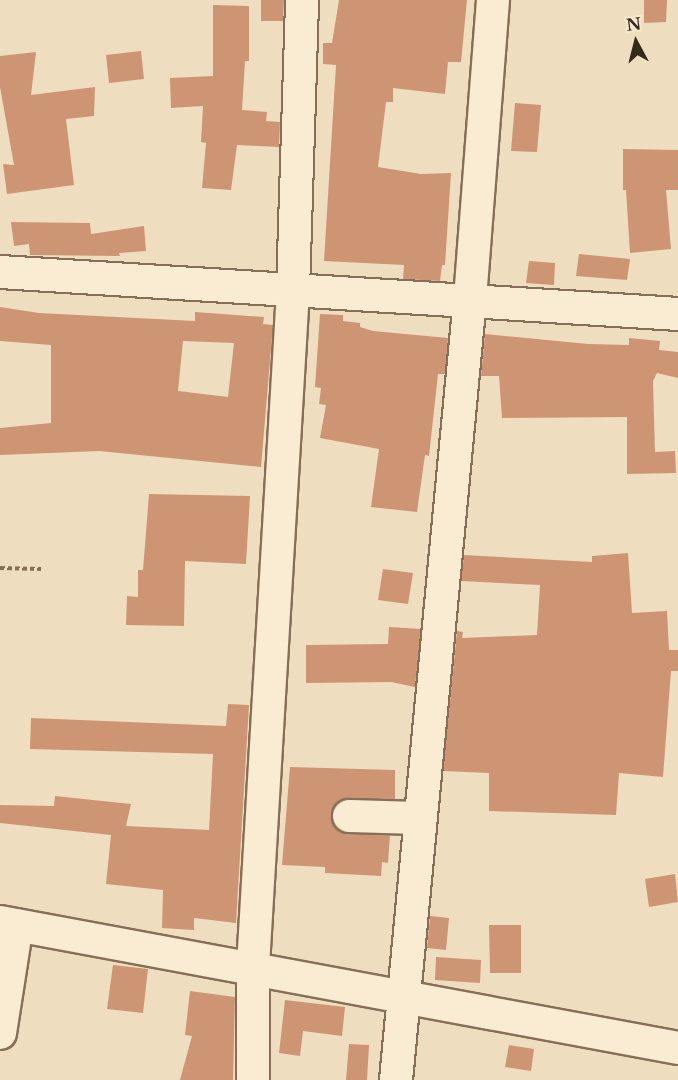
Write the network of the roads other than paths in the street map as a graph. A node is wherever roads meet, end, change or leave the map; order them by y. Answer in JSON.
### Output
{"nodes":[{"id":1,"x":302,"y":0,"type":"edge"},
{"id":2,"x":493,"y":0,"type":"edge"},
{"id":3,"x":0,"y":272,"type":"edge"},
{"id":4,"x":292,"y":290,"type":"junction"},
{"id":5,"x":470,"y":299,"type":"junction"},
{"id":6,"x":678,"y":314,"type":"edge"},
{"id":7,"x":349,"y":816,"type":"dead end"},
{"id":8,"x":419,"y":818,"type":"junction"},
{"id":9,"x":8,"y":924,"type":"edge"},
{"id":10,"x":253,"y":966,"type":"junction"},
{"id":11,"x":402,"y":997,"type":"junction"},
{"id":12,"x":0,"y":1033,"type":"edge"},
{"id":13,"x":678,"y":1048,"type":"edge"},
{"id":14,"x":253,"y":1080,"type":"edge"},
{"id":15,"x":396,"y":1080,"type":"edge"}],
"edges":[{"from":1,"to":4,"type":"street"},
{"from":2,"to":5,"type":"street"},
{"from":3,"to":4,"type":"street"},
{"from":4,"to":5,"type":"street"},
{"from":4,"to":10,"type":"street"},
{"from":5,"to":6,"type":"street"},
{"from":5,"to":8,"type":"street"},
{"from":7,"to":8,"type":"street"},
{"from":8,"to":11,"type":"street"},
{"from":9,"to":10,"type":"street"},
{"from":9,"to":12,"type":"street"},
{"from":10,"to":11,"type":"street"},
{"from":10,"to":14,"type":"street"},
{"from":11,"to":13,"type":"street"},
{"from":11,"to":15,"type":"street"}]}
